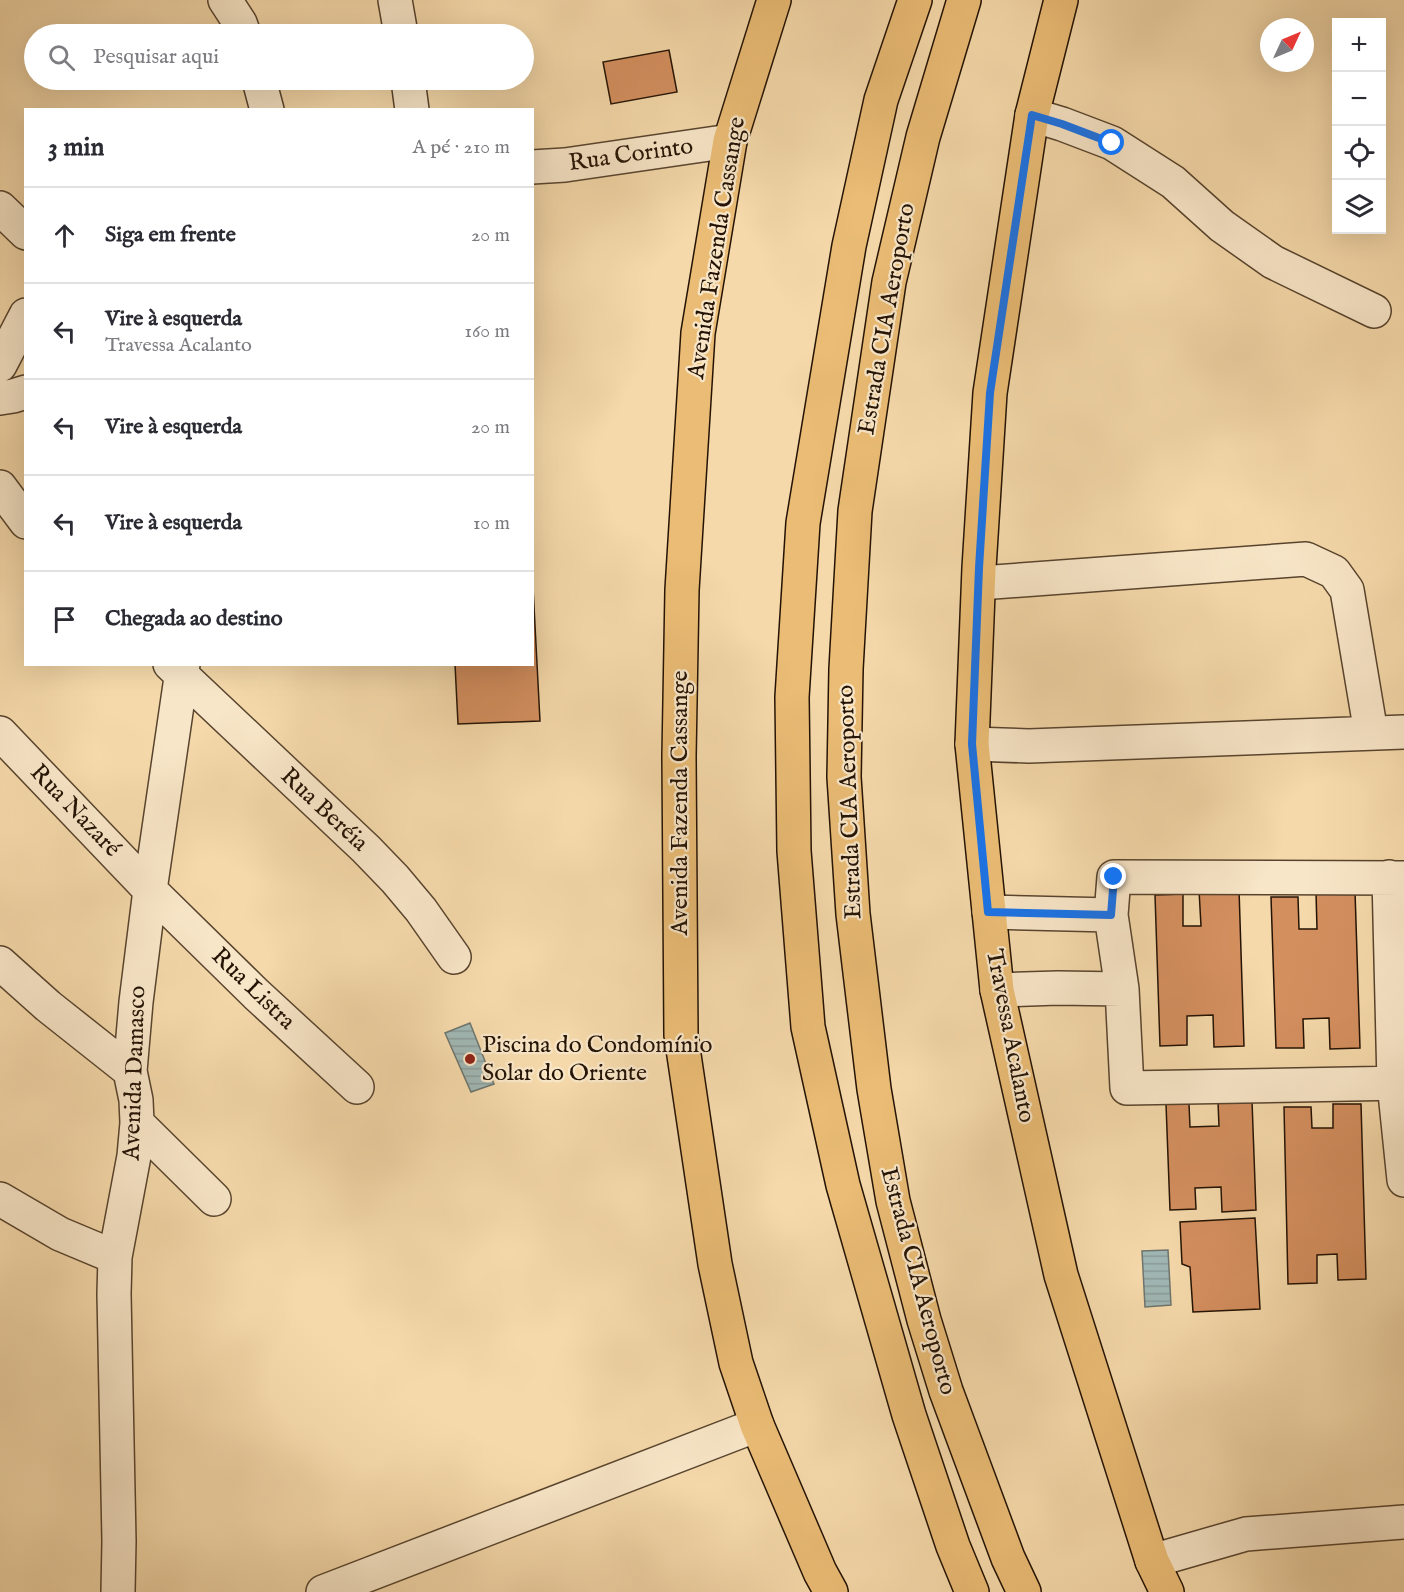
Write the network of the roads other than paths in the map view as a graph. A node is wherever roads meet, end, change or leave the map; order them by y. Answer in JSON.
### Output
{"nodes":[{"id":1,"x":225,"y":0,"type":"edge"},
{"id":2,"x":395,"y":0,"type":"edge"},
{"id":3,"x":774,"y":0,"type":"edge"},
{"id":4,"x":915,"y":0,"type":"edge"},
{"id":5,"x":964,"y":0,"type":"edge"},
{"id":6,"x":1061,"y":0,"type":"edge"},
{"id":7,"x":240,"y":24,"type":"edge"},
{"id":8,"x":399,"y":24,"type":"edge"},
{"id":9,"x":262,"y":90,"type":"edge"},
{"id":10,"x":409,"y":90,"type":"edge"},
{"id":11,"x":266,"y":108,"type":"edge"},
{"id":12,"x":412,"y":108,"type":"edge"},
{"id":13,"x":1032,"y":115,"type":"junction"},
{"id":14,"x":730,"y":141,"type":"junction"},
{"id":15,"x":534,"y":167,"type":"edge"},
{"id":16,"x":0,"y":208,"type":"edge"},
{"id":17,"x":24,"y":231,"type":"edge"},
{"id":18,"x":1374,"y":310,"type":"dead end"},
{"id":19,"x":24,"y":319,"type":"edge"},
{"id":20,"x":0,"y":365,"type":"edge"},
{"id":21,"x":24,"y":393,"type":"edge"},
{"id":22,"x":0,"y":398,"type":"edge"},
{"id":23,"x":0,"y":488,"type":"edge"},
{"id":24,"x":24,"y":519,"type":"edge"},
{"id":25,"x":980,"y":583,"type":"junction"},
{"id":26,"x":178,"y":668,"type":"edge"},
{"id":27,"x":1404,"y":732,"type":"edge"},
{"id":28,"x":0,"y":733,"type":"edge"},
{"id":29,"x":1371,"y":733,"type":"junction"},
{"id":30,"x":972,"y":744,"type":"junction"},
{"id":31,"x":1397,"y":877,"type":"edge"},
{"id":32,"x":150,"y":890,"type":"junction"},
{"id":33,"x":988,"y":912,"type":"junction"},
{"id":34,"x":1111,"y":915,"type":"junction"},
{"id":35,"x":454,"y":957,"type":"dead end"},
{"id":36,"x":0,"y":963,"type":"edge"},
{"id":37,"x":1122,"y":989,"type":"junction"},
{"id":38,"x":997,"y":990,"type":"junction"},
{"id":39,"x":130,"y":1071,"type":"junction"},
{"id":40,"x":1399,"y":1083,"type":"edge"},
{"id":41,"x":357,"y":1086,"type":"dead end"},
{"id":42,"x":137,"y":1123,"type":"junction"},
{"id":43,"x":1404,"y":1180,"type":"edge"},
{"id":44,"x":0,"y":1198,"type":"edge"},
{"id":45,"x":214,"y":1198,"type":"dead end"},
{"id":46,"x":115,"y":1257,"type":"junction"},
{"id":47,"x":757,"y":1425,"type":"junction"},
{"id":48,"x":1404,"y":1522,"type":"edge"},
{"id":49,"x":1152,"y":1561,"type":"junction"},
{"id":50,"x":118,"y":1592,"type":"edge"},
{"id":51,"x":323,"y":1592,"type":"edge"},
{"id":52,"x":831,"y":1592,"type":"edge"},
{"id":53,"x":972,"y":1592,"type":"edge"},
{"id":54,"x":1024,"y":1592,"type":"edge"},
{"id":55,"x":1167,"y":1592,"type":"edge"}],
"edges":[{"from":1,"to":7,"type":"street"},
{"from":2,"to":8,"type":"street"},
{"from":3,"to":14,"type":"main road","name":"Avenida Fazenda Cassange"},
{"from":4,"to":53,"type":"main road","name":"Estrada CIA Aeroporto"},
{"from":5,"to":54,"type":"main road","name":"Estrada CIA Aeroporto"},
{"from":6,"to":13,"type":"main road","name":"Travessa Acalanto"},
{"from":9,"to":11,"type":"street"},
{"from":10,"to":12,"type":"street"},
{"from":13,"to":18,"type":"street"},
{"from":13,"to":25,"type":"main road","name":"Travessa Acalanto"},
{"from":14,"to":15,"type":"street","name":"Rua Corinto"},
{"from":14,"to":47,"type":"main road","name":"Avenida Fazenda Cassange"},
{"from":16,"to":17,"type":"street"},
{"from":19,"to":20,"type":"street"},
{"from":21,"to":22,"type":"street"},
{"from":23,"to":24,"type":"street"},
{"from":25,"to":29,"type":"street"},
{"from":25,"to":30,"type":"main road","name":"Travessa Acalanto"},
{"from":26,"to":32,"type":"street","name":"Avenida Damasco"},
{"from":26,"to":35,"type":"street","name":"Rua Beréia"},
{"from":27,"to":29,"type":"street"},
{"from":28,"to":32,"type":"street","name":"Rua Nazaré"},
{"from":29,"to":30,"type":"street"},
{"from":30,"to":33,"type":"main road","name":"Travessa Acalanto"},
{"from":31,"to":34,"type":"street"},
{"from":31,"to":40,"type":"street"},
{"from":32,"to":39,"type":"street","name":"Avenida Damasco"},
{"from":32,"to":41,"type":"street","name":"Rua Listra"},
{"from":33,"to":34,"type":"street"},
{"from":33,"to":38,"type":"main road","name":"Travessa Acalanto"},
{"from":34,"to":37,"type":"street"},
{"from":36,"to":39,"type":"street"},
{"from":37,"to":38,"type":"street"},
{"from":37,"to":40,"type":"street"},
{"from":38,"to":49,"type":"main road","name":"Travessa Acalanto"},
{"from":39,"to":42,"type":"street","name":"Avenida Damasco"},
{"from":40,"to":43,"type":"street"},
{"from":42,"to":45,"type":"street"},
{"from":42,"to":46,"type":"street","name":"Avenida Damasco"},
{"from":44,"to":46,"type":"street"},
{"from":46,"to":50,"type":"street","name":"Avenida Damasco"},
{"from":47,"to":51,"type":"street"},
{"from":47,"to":52,"type":"main road","name":"Avenida Fazenda Cassange"},
{"from":48,"to":49,"type":"street"},
{"from":49,"to":55,"type":"main road","name":"Travessa Acalanto"}]}
